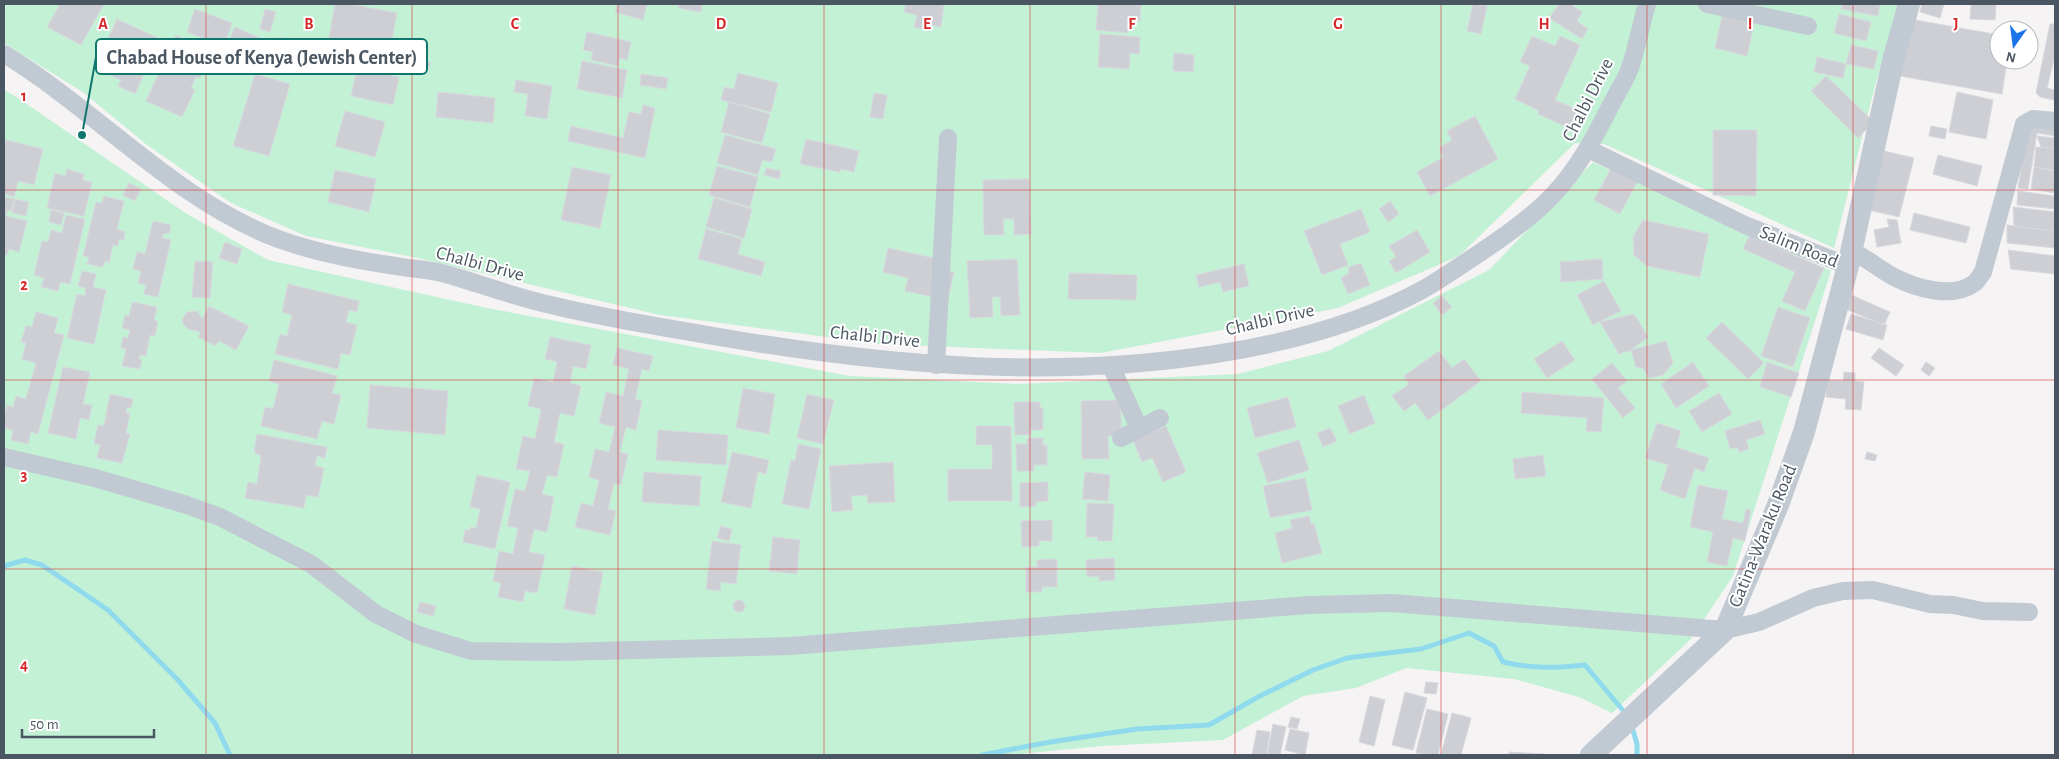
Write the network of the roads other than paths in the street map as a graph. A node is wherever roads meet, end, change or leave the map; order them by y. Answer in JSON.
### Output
{"nodes":[{"id":1,"x":1647,"y":4,"type":"edge"},
{"id":2,"x":1707,"y":4,"type":"edge"},
{"id":3,"x":1910,"y":4,"type":"edge"},
{"id":4,"x":1808,"y":26,"type":"dead end"},
{"id":5,"x":4,"y":54,"type":"edge"},
{"id":6,"x":2055,"y":121,"type":"edge"},
{"id":7,"x":948,"y":138,"type":"dead end"},
{"id":8,"x":1588,"y":149,"type":"junction"},
{"id":9,"x":1849,"y":258,"type":"junction"},
{"id":10,"x":936,"y":365,"type":"junction"},
{"id":11,"x":1111,"y":366,"type":"junction"},
{"id":12,"x":1160,"y":418,"type":"dead end"},
{"id":13,"x":1139,"y":428,"type":"junction"},
{"id":14,"x":1121,"y":438,"type":"dead end"},
{"id":15,"x":4,"y":457,"type":"edge"},
{"id":16,"x":2029,"y":612,"type":"dead end"},
{"id":17,"x":1724,"y":630,"type":"junction"},
{"id":18,"x":1597,"y":749,"type":"edge"}],
"edges":[{"from":1,"to":8,"type":"street","name":"Chalbi Drive"},
{"from":2,"to":4,"type":"street"},
{"from":3,"to":9,"type":"street","name":"Salim Road"},
{"from":5,"to":10,"type":"street","name":"Chalbi Drive"},
{"from":6,"to":9,"type":"street"},
{"from":7,"to":10,"type":"street"},
{"from":8,"to":9,"type":"street","name":"Salim Road"},
{"from":8,"to":11,"type":"street","name":"Chalbi Drive"},
{"from":9,"to":17,"type":"street","name":"Gatina-Waraku Road"},
{"from":10,"to":11,"type":"street","name":"Chalbi Drive"},
{"from":11,"to":13,"type":"street"},
{"from":12,"to":13,"type":"street"},
{"from":13,"to":14,"type":"street"},
{"from":15,"to":17,"type":"street"},
{"from":16,"to":17,"type":"street"},
{"from":17,"to":18,"type":"street","name":"Gatina-Waraku Road"}]}
